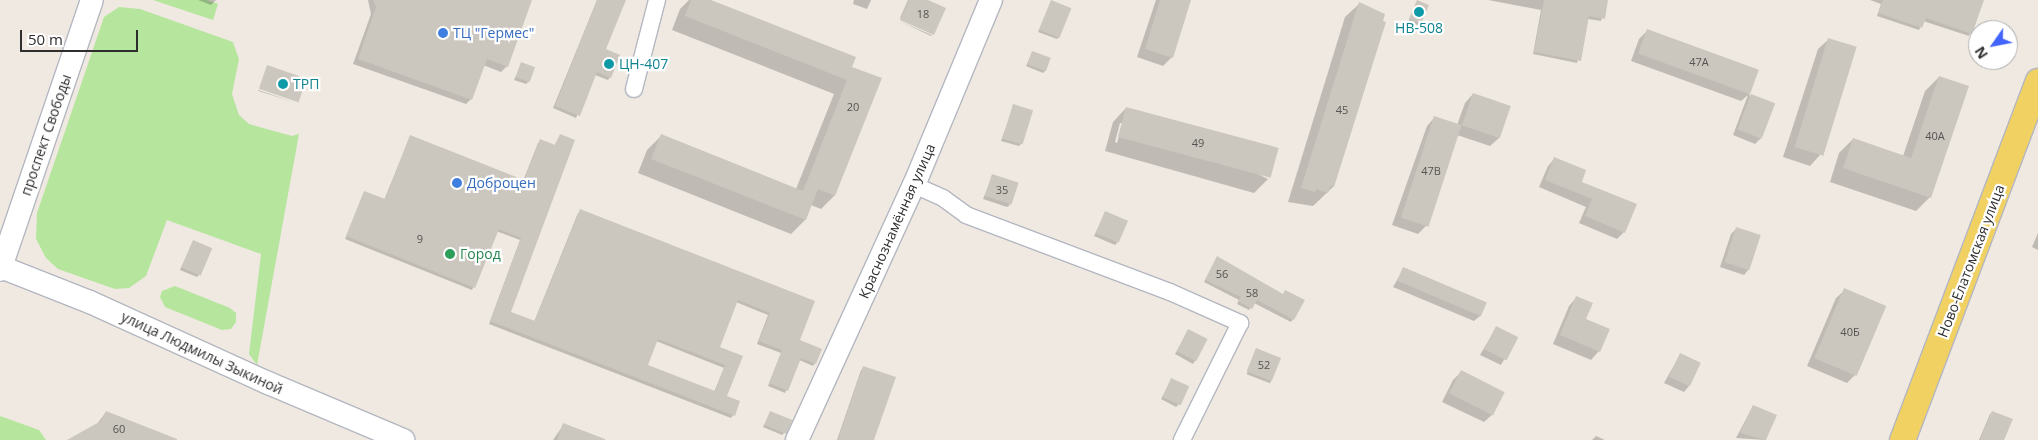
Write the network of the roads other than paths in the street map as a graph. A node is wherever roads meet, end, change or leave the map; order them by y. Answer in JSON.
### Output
{"nodes":[{"id":1,"x":92,"y":0,"type":"edge"},
{"id":2,"x":657,"y":0,"type":"edge"},
{"id":3,"x":991,"y":0,"type":"edge"},
{"id":4,"x":2038,"y":81,"type":"edge"},
{"id":5,"x":634,"y":89,"type":"dead end"},
{"id":6,"x":914,"y":185,"type":"junction"},
{"id":7,"x":0,"y":268,"type":"edge"},
{"id":8,"x":403,"y":440,"type":"edge"},
{"id":9,"x":797,"y":440,"type":"edge"},
{"id":10,"x":1182,"y":440,"type":"edge"},
{"id":11,"x":1902,"y":440,"type":"edge"}],
"edges":[{"from":1,"to":7,"type":"street","name":"проспект Свободы"},
{"from":2,"to":5,"type":"street"},
{"from":3,"to":6,"type":"street","name":"Краснознамённая улица"},
{"from":4,"to":11,"type":"main road","name":"Ново-Елатомская улица"},
{"from":6,"to":9,"type":"street","name":"Краснознамённая улица"},
{"from":6,"to":10,"type":"street"},
{"from":7,"to":8,"type":"street","name":"улица Людмилы Зыкиной"}]}
